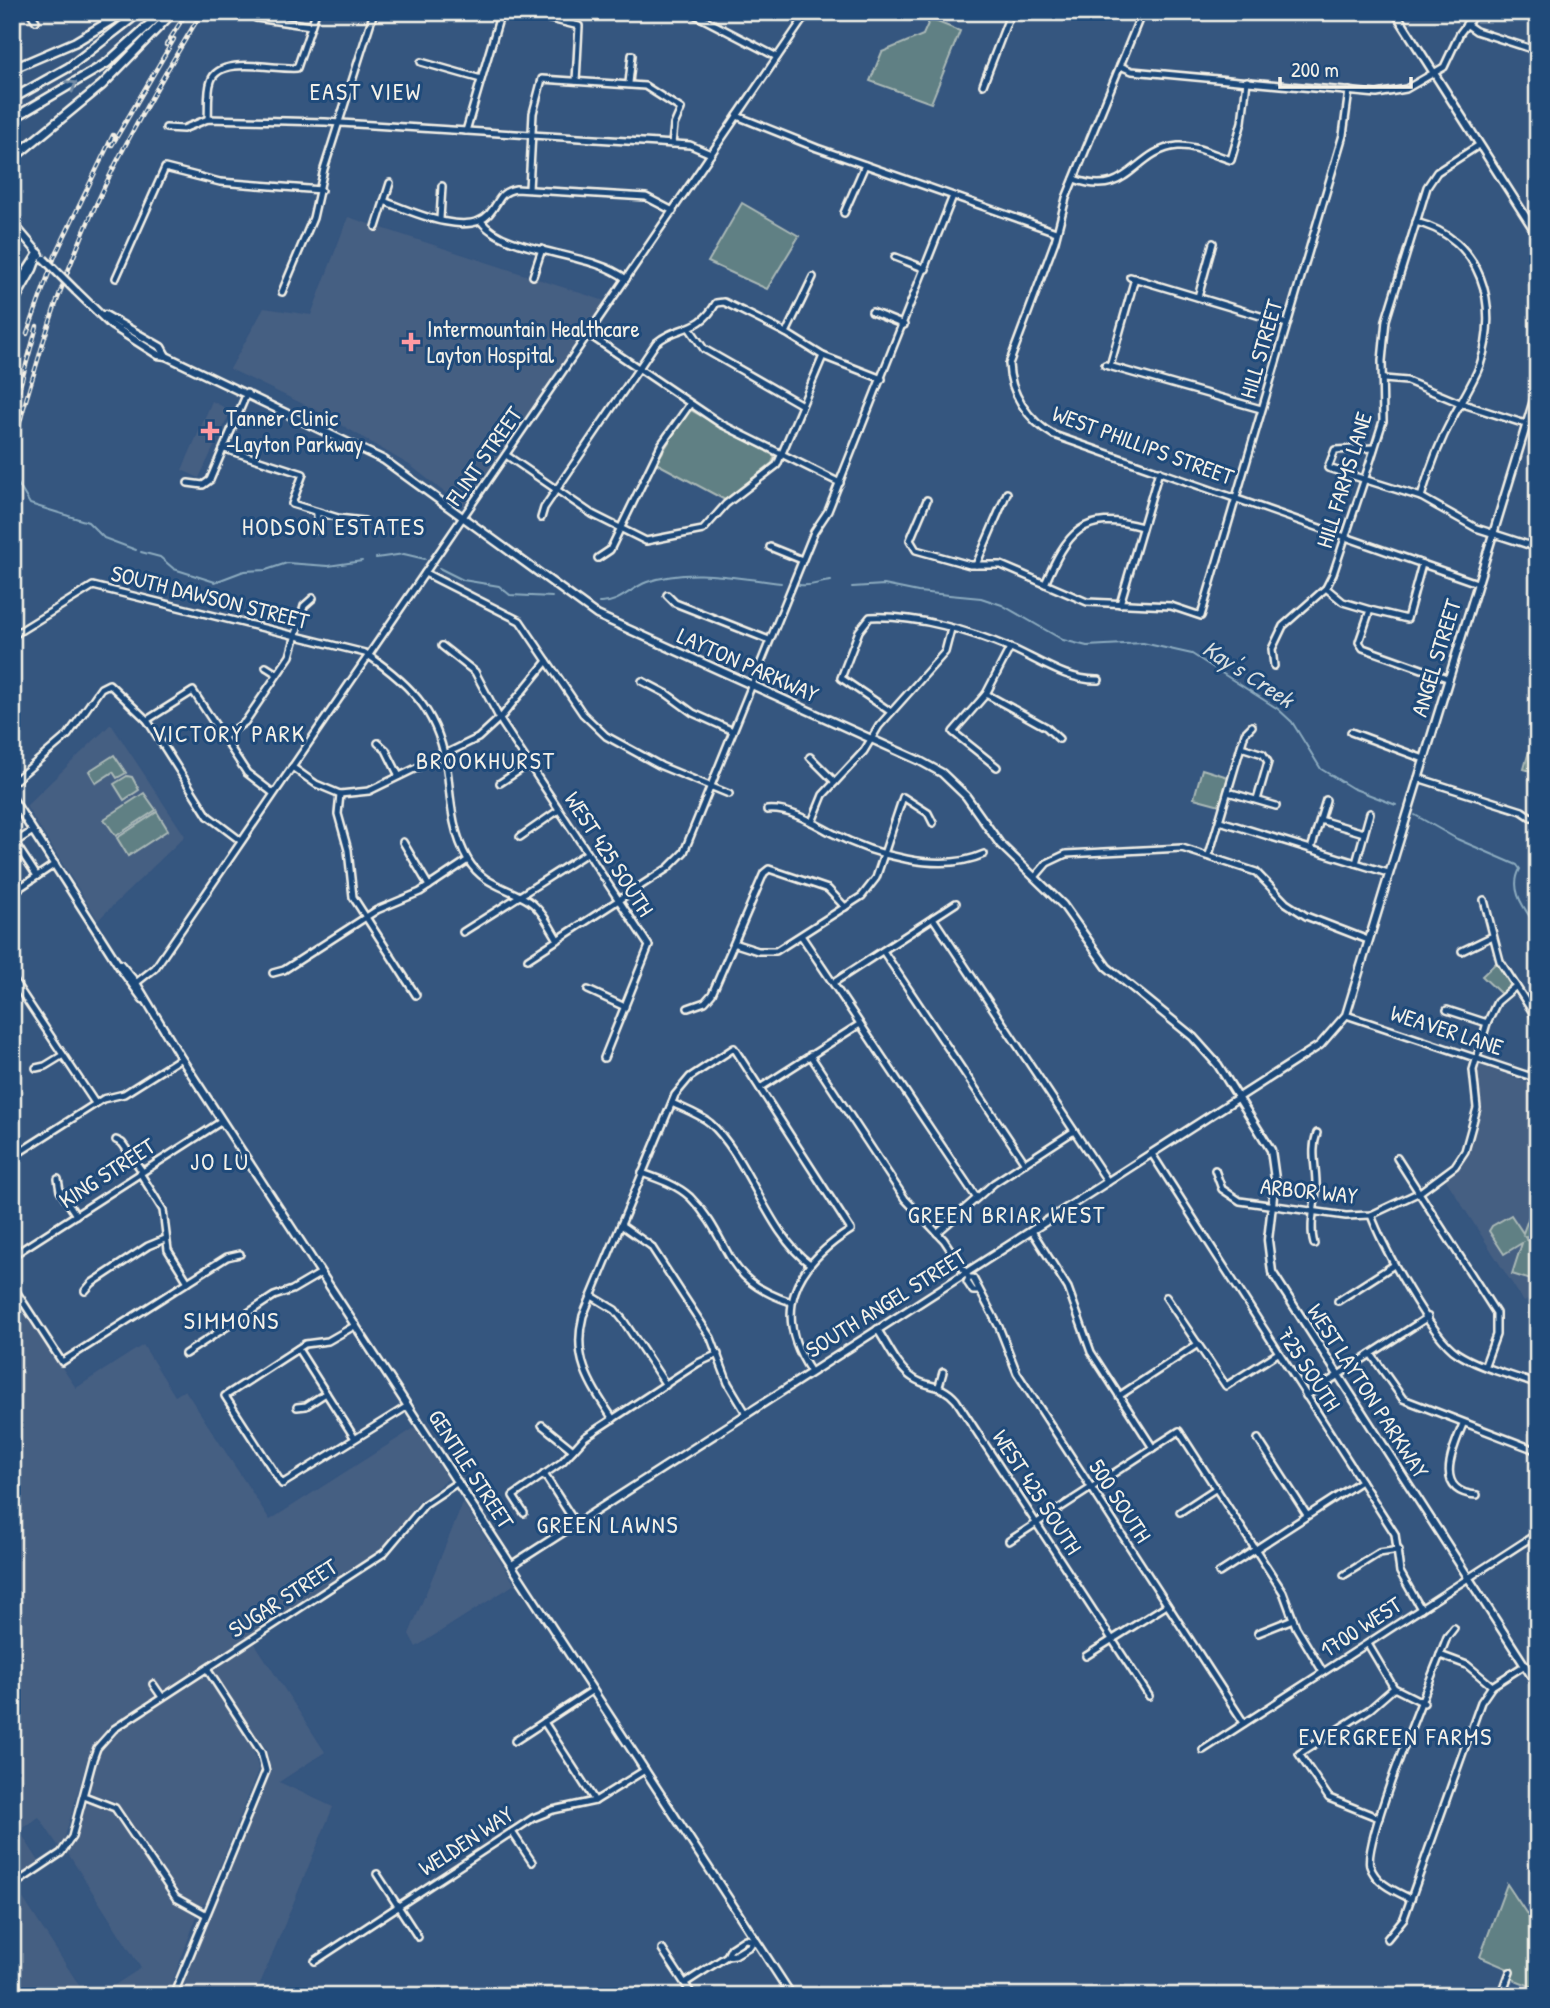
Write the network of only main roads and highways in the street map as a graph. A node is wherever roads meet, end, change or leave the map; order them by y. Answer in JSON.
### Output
{"nodes":[{"id":1,"x":125,"y":12,"type":"edge"},
{"id":2,"x":140,"y":12,"type":"edge"},
{"id":3,"x":163,"y":12,"type":"edge"},
{"id":4,"x":173,"y":12,"type":"edge"},
{"id":5,"x":1395,"y":12,"type":"edge"},
{"id":6,"x":12,"y":69,"type":"edge"},
{"id":7,"x":12,"y":99,"type":"edge"},
{"id":8,"x":12,"y":119,"type":"edge"},
{"id":9,"x":12,"y":156,"type":"edge"},
{"id":10,"x":12,"y":222,"type":"edge"},
{"id":11,"x":1538,"y":236,"type":"edge"},
{"id":12,"x":41,"y":256,"type":"junction"},
{"id":13,"x":12,"y":294,"type":"edge"},
{"id":14,"x":12,"y":306,"type":"edge"},
{"id":15,"x":1538,"y":387,"type":"edge"},
{"id":16,"x":12,"y":798,"type":"edge"},
{"id":17,"x":1368,"y":940,"type":"joint"},
{"id":18,"x":120,"y":965,"type":"junction"},
{"id":19,"x":142,"y":999,"type":"junction"},
{"id":20,"x":1238,"y":1096,"type":"junction"},
{"id":21,"x":513,"y":1565,"type":"junction"},
{"id":22,"x":1538,"y":1686,"type":"edge"},
{"id":23,"x":792,"y":1996,"type":"edge"}],
"edges":[{"from":1,"to":6,"type":"highway"},
{"from":2,"to":7,"type":"highway"},
{"from":8,"to":3,"type":"highway","one_way":true},
{"from":4,"to":9,"type":"highway"},
{"from":5,"to":11,"type":"main road"},
{"from":10,"to":12,"type":"main road","name":"LAYTON PARKWAY"},
{"from":12,"to":13,"type":"main road"},
{"from":12,"to":14,"type":"main road"},
{"from":12,"to":20,"type":"main road","name":"LAYTON PARKWAY","bridge":true},
{"from":15,"to":17,"type":"main road","name":"ANGEL STREET"},
{"from":16,"to":18,"type":"main road","name":"GENTILE STREET"},
{"from":17,"to":20,"type":"main road","name":"SOUTH ANGEL STREET"},
{"from":18,"to":19,"type":"main road","name":"GENTILE STREET"},
{"from":18,"to":19,"type":"main road","name":"GENTILE STREET"},
{"from":19,"to":21,"type":"main road","name":"GENTILE STREET"},
{"from":20,"to":21,"type":"main road","name":"SOUTH ANGEL STREET"},
{"from":20,"to":22,"type":"main road","name":"WEST LAYTON PARKWAY"},
{"from":21,"to":23,"type":"main road","name":"GENTILE STREET"}]}
